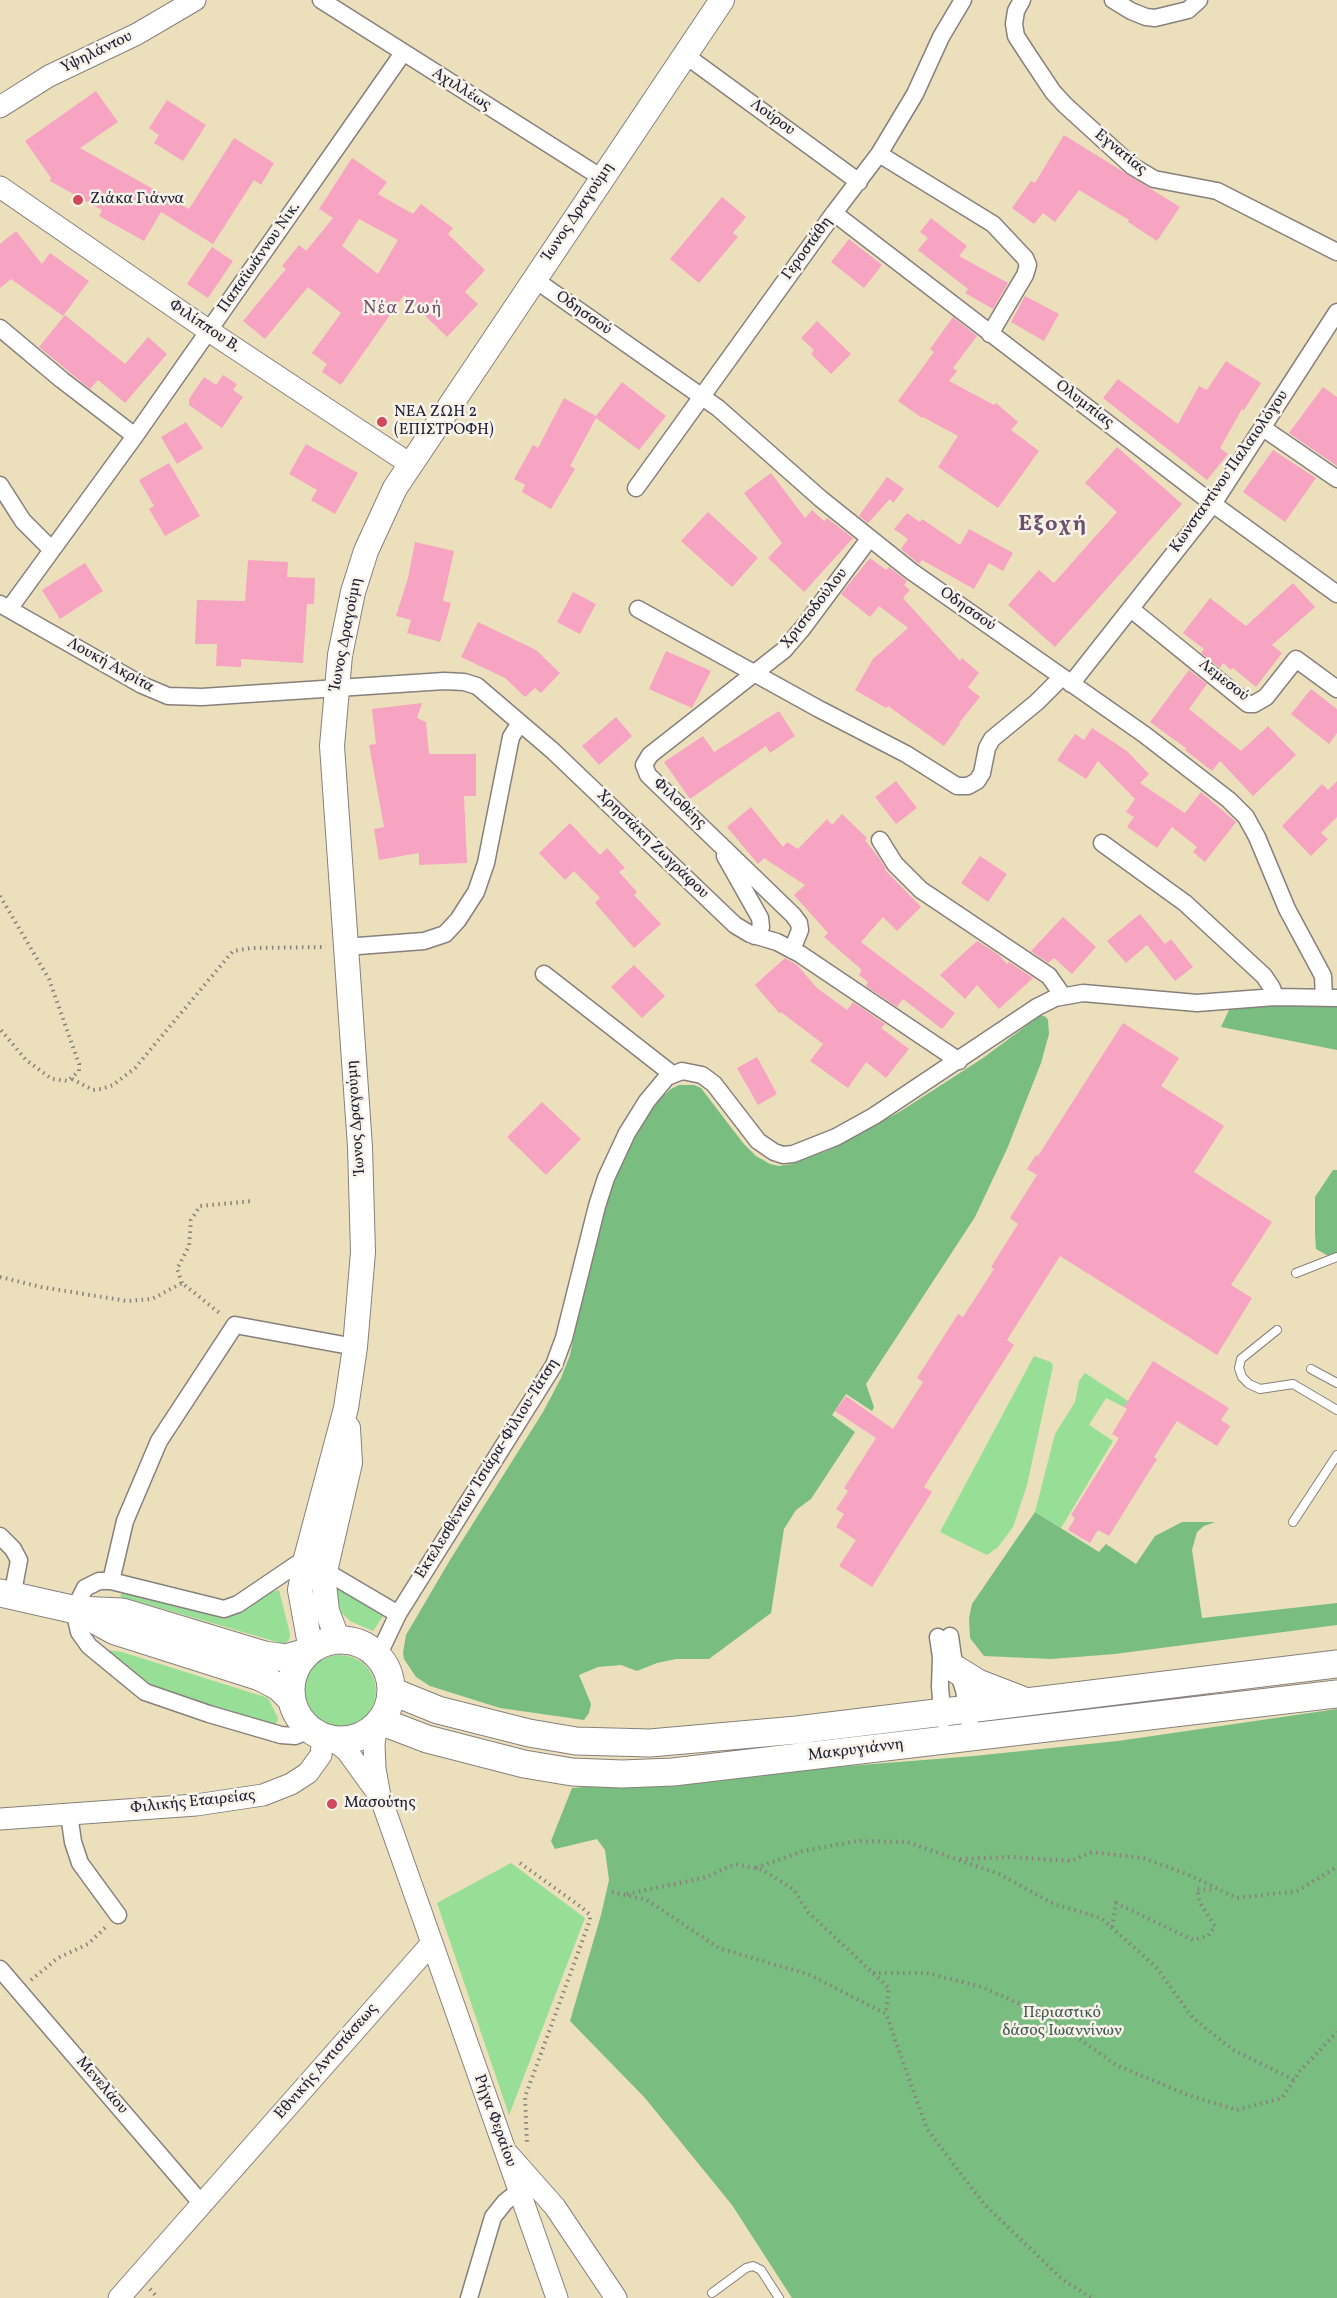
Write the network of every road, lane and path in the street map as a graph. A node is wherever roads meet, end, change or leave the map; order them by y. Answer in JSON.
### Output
{"nodes":[{"id":1,"x":195,"y":0,"type":"edge"},
{"id":2,"x":321,"y":0,"type":"edge"},
{"id":3,"x":722,"y":0,"type":"edge"},
{"id":4,"x":963,"y":0,"type":"edge"},
{"id":5,"x":1022,"y":0,"type":"edge"},
{"id":6,"x":1113,"y":0,"type":"edge"},
{"id":7,"x":1199,"y":0,"type":"edge"},
{"id":8,"x":403,"y":53,"type":"junction"},
{"id":9,"x":685,"y":55,"type":"junction"},
{"id":10,"x":0,"y":107,"type":"edge"},
{"id":11,"x":879,"y":154,"type":"junction"},
{"id":12,"x":602,"y":178,"type":"junction"},
{"id":13,"x":859,"y":182,"type":"junction"},
{"id":14,"x":0,"y":187,"type":"edge"},
{"id":15,"x":834,"y":213,"type":"junction"},
{"id":16,"x":1337,"y":252,"type":"edge"},
{"id":17,"x":534,"y":279,"type":"junction"},
{"id":18,"x":1337,"y":312,"type":"edge"},
{"id":19,"x":0,"y":328,"type":"edge"},
{"id":20,"x":209,"y":331,"type":"junction"},
{"id":21,"x":990,"y":334,"type":"junction"},
{"id":22,"x":700,"y":395,"type":"junction"},
{"id":23,"x":1263,"y":429,"type":"junction"},
{"id":24,"x":135,"y":436,"type":"junction"},
{"id":25,"x":410,"y":464,"type":"junction"},
{"id":26,"x":1337,"y":479,"type":"edge"},
{"id":27,"x":0,"y":485,"type":"edge"},
{"id":28,"x":636,"y":488,"type":"dead end"},
{"id":29,"x":1213,"y":504,"type":"junction"},
{"id":30,"x":869,"y":539,"type":"junction"},
{"id":31,"x":52,"y":550,"type":"junction"},
{"id":32,"x":1337,"y":594,"type":"edge"},
{"id":33,"x":4,"y":606,"type":"edge"},
{"id":34,"x":638,"y":609,"type":"dead end"},
{"id":35,"x":1131,"y":609,"type":"junction"},
{"id":36,"x":755,"y":674,"type":"junction"},
{"id":37,"x":1067,"y":680,"type":"junction"},
{"id":38,"x":336,"y":687,"type":"junction"},
{"id":39,"x":1337,"y":689,"type":"edge"},
{"id":40,"x":520,"y":723,"type":"junction"},
{"id":41,"x":880,"y":840,"type":"dead end"},
{"id":42,"x":1102,"y":843,"type":"dead end"},
{"id":43,"x":727,"y":849,"type":"junction"},
{"id":44,"x":0,"y":896,"type":"edge"},
{"id":45,"x":755,"y":936,"type":"junction"},
{"id":46,"x":345,"y":947,"type":"junction"},
{"id":47,"x":792,"y":950,"type":"junction"},
{"id":48,"x":544,"y":974,"type":"dead end"},
{"id":49,"x":1063,"y":996,"type":"junction"},
{"id":50,"x":1275,"y":997,"type":"junction"},
{"id":51,"x":1330,"y":998,"type":"edge"},
{"id":52,"x":0,"y":1029,"type":"edge"},
{"id":53,"x":959,"y":1061,"type":"junction"},
{"id":54,"x":672,"y":1074,"type":"junction"},
{"id":55,"x":72,"y":1079,"type":"junction"},
{"id":56,"x":254,"y":1201,"type":"dead end"},
{"id":57,"x":1337,"y":1257,"type":"edge"},
{"id":58,"x":1296,"y":1273,"type":"dead end"},
{"id":59,"x":0,"y":1277,"type":"edge"},
{"id":60,"x":182,"y":1283,"type":"junction"},
{"id":61,"x":235,"y":1325,"type":"junction"},
{"id":62,"x":1277,"y":1330,"type":"dead end"},
{"id":63,"x":355,"y":1347,"type":"junction"},
{"id":64,"x":1311,"y":1369,"type":"dead end"},
{"id":65,"x":1337,"y":1383,"type":"edge"},
{"id":66,"x":1337,"y":1410,"type":"edge"},
{"id":67,"x":1337,"y":1455,"type":"edge"},
{"id":68,"x":1293,"y":1522,"type":"dead end"},
{"id":69,"x":0,"y":1536,"type":"edge"},
{"id":70,"x":316,"y":1564,"type":"junction"},
{"id":71,"x":111,"y":1581,"type":"junction"},
{"id":72,"x":6,"y":1595,"type":"edge"},
{"id":73,"x":76,"y":1610,"type":"junction"},
{"id":74,"x":398,"y":1614,"type":"junction"},
{"id":75,"x":338,"y":1640,"type":"junction"},
{"id":76,"x":309,"y":1651,"type":"junction"},
{"id":77,"x":378,"y":1656,"type":"junction"},
{"id":78,"x":1337,"y":1664,"type":"edge"},
{"id":79,"x":957,"y":1670,"type":"junction"},
{"id":80,"x":391,"y":1691,"type":"junction"},
{"id":81,"x":1337,"y":1694,"type":"edge"},
{"id":82,"x":291,"y":1699,"type":"junction"},
{"id":83,"x":1032,"y":1702,"type":"junction"},
{"id":84,"x":955,"y":1711,"type":"junction"},
{"id":85,"x":378,"y":1723,"type":"junction"},
{"id":86,"x":322,"y":1736,"type":"junction"},
{"id":87,"x":959,"y":1739,"type":"junction"},
{"id":88,"x":380,"y":1796,"type":"junction"},
{"id":89,"x":69,"y":1814,"type":"junction"},
{"id":90,"x":0,"y":1819,"type":"edge"},
{"id":91,"x":956,"y":1859,"type":"junction"},
{"id":92,"x":520,"y":1863,"type":"dead end"},
{"id":93,"x":1337,"y":1867,"type":"edge"},
{"id":94,"x":756,"y":1868,"type":"junction"},
{"id":95,"x":1220,"y":1890,"type":"junction"},
{"id":96,"x":612,"y":1892,"type":"dead end"},
{"id":97,"x":626,"y":1894,"type":"junction"},
{"id":98,"x":118,"y":1915,"type":"joint"},
{"id":99,"x":1112,"y":1928,"type":"junction"},
{"id":100,"x":432,"y":1943,"type":"junction"},
{"id":101,"x":0,"y":1969,"type":"edge"},
{"id":102,"x":873,"y":1973,"type":"junction"},
{"id":103,"x":18,"y":1990,"type":"junction"},
{"id":104,"x":886,"y":2014,"type":"junction"},
{"id":105,"x":1337,"y":2032,"type":"edge"},
{"id":106,"x":1294,"y":2080,"type":"junction"},
{"id":107,"x":525,"y":2185,"type":"junction"},
{"id":108,"x":202,"y":2204,"type":"junction"},
{"id":109,"x":712,"y":2293,"type":"dead end"},
{"id":110,"x":118,"y":2298,"type":"edge"},
{"id":111,"x":469,"y":2298,"type":"edge"},
{"id":112,"x":557,"y":2298,"type":"edge"},
{"id":113,"x":616,"y":2298,"type":"edge"},
{"id":114,"x":779,"y":2298,"type":"edge"},
{"id":115,"x":1092,"y":2298,"type":"edge"}],
"edges":[{"from":1,"to":10,"type":"street","name":"Υψηλάντου"},
{"from":2,"to":8,"type":"street","name":"Αχιλλέως"},
{"from":3,"to":9,"type":"main road","name":"Ίωνος Δραγούμη"},
{"from":4,"to":11,"type":"street","name":"Γεροστάθη"},
{"from":5,"to":16,"type":"street","name":"Εγνατίας"},
{"from":6,"to":7,"type":"street"},
{"from":8,"to":12,"type":"street","name":"Αχιλλέως"},
{"from":8,"to":20,"type":"street","name":"Παπαϊωάννου Νικ."},
{"from":9,"to":12,"type":"main road","name":"Ίωνος Δραγούμη"},
{"from":9,"to":13,"type":"street","name":"Λούρου"},
{"from":11,"to":13,"type":"street","name":"Γεροστάθη"},
{"from":11,"to":21,"type":"street"},
{"from":12,"to":17,"type":"main road","name":"Ίωνος Δραγούμη"},
{"from":13,"to":15,"type":"street","name":"Γεροστάθη"},
{"from":14,"to":20,"type":"street","name":"Φιλίππου Β."},
{"from":15,"to":21,"type":"street","name":"Ολυμπίας"},
{"from":15,"to":22,"type":"street","name":"Γεροστάθη"},
{"from":17,"to":22,"type":"street","name":"Οδησσού"},
{"from":17,"to":25,"type":"main road","name":"Ίωνος Δραγούμη"},
{"from":18,"to":23,"type":"street","name":"Κωνσταντίνου Παλαιολόγου"},
{"from":19,"to":24,"type":"street"},
{"from":20,"to":24,"type":"street","name":"Παπαϊωάννου Νικ."},
{"from":20,"to":25,"type":"street","name":"Φιλίππου Β."},
{"from":21,"to":29,"type":"street","name":"Ολυμπίας"},
{"from":22,"to":28,"type":"street","name":"Γεροστάθη"},
{"from":22,"to":30,"type":"street","name":"Οδησσού"},
{"from":23,"to":26,"type":"street"},
{"from":23,"to":29,"type":"street","name":"Κωνσταντίνου Παλαιολόγου"},
{"from":24,"to":31,"type":"street","name":"Παπαϊωάννου Νικ."},
{"from":25,"to":38,"type":"main road","name":"Ίωνος Δραγούμη"},
{"from":27,"to":31,"type":"street"},
{"from":29,"to":32,"type":"street","name":"Ολυμπίας"},
{"from":29,"to":35,"type":"street","name":"Κωνσταντίνου Παλαιολόγου"},
{"from":30,"to":36,"type":"street","name":"Χριστοδούλου"},
{"from":30,"to":37,"type":"street","name":"Οδησσού"},
{"from":31,"to":33,"type":"street","name":"Παπαϊωάννου Νικ."},
{"from":33,"to":38,"type":"street","name":"Λουκή Ακρίτα"},
{"from":34,"to":36,"type":"street"},
{"from":35,"to":37,"type":"street","name":"Κωνσταντίνου Παλαιολόγου"},
{"from":35,"to":39,"type":"street","name":"Λεμεσού"},
{"from":36,"to":37,"type":"street","name":"Κωνσταντίνου Παλαιολόγου"},
{"from":36,"to":43,"type":"street","name":"Φιλοθέης"},
{"from":37,"to":51,"type":"street","name":"Οδησσού"},
{"from":38,"to":40,"type":"street","name":"Χρηστάκη Ζωγράφου"},
{"from":38,"to":46,"type":"main road","name":"Ίωνος Δραγούμη"},
{"from":40,"to":45,"type":"street","name":"Χρηστάκη Ζωγράφου"},
{"from":40,"to":46,"type":"street"},
{"from":41,"to":49,"type":"street"},
{"from":42,"to":50,"type":"street"},
{"from":43,"to":45,"type":"street"},
{"from":43,"to":47,"type":"street","name":"Φιλοθέης"},
{"from":44,"to":55,"type":"path"},
{"from":45,"to":47,"type":"street","name":"Χρηστάκη Ζωγράφου"},
{"from":46,"to":55,"type":"path"},
{"from":46,"to":63,"type":"main road","name":"Ίωνος Δραγούμη"},
{"from":47,"to":53,"type":"street","name":"Χρηστάκη Ζωγράφου"},
{"from":48,"to":54,"type":"street"},
{"from":49,"to":50,"type":"street"},
{"from":49,"to":53,"type":"street"},
{"from":50,"to":51,"type":"street"},
{"from":52,"to":55,"type":"path"},
{"from":53,"to":54,"type":"street"},
{"from":54,"to":74,"type":"street","name":"Εκτελεσθέντων Τσιάρα-Φίλιου-Τάτση"},
{"from":56,"to":60,"type":"path"},
{"from":57,"to":58,"type":"lane"},
{"from":59,"to":60,"type":"path"},
{"from":60,"to":61,"type":"path"},
{"from":61,"to":63,"type":"street"},
{"from":61,"to":71,"type":"street"},
{"from":62,"to":66,"type":"lane"},
{"from":63,"to":70,"type":"main road","name":"Ίωνος Δραγούμη"},
{"from":64,"to":65,"type":"lane"},
{"from":67,"to":68,"type":"lane"},
{"from":69,"to":72,"type":"street"},
{"from":70,"to":71,"type":"street"},
{"from":70,"to":74,"type":"street"},
{"from":70,"to":75,"type":"main road"},
{"from":70,"to":76,"type":"main road"},
{"from":71,"to":73,"type":"street"},
{"from":72,"to":73,"type":"main road"},
{"from":73,"to":76,"type":"main road"},
{"from":73,"to":82,"type":"main road"},
{"from":73,"to":86,"type":"street"},
{"from":74,"to":77,"type":"street","name":"Εκτελεσθέντων Τσιάρα-Φίλιου-Τάτση"},
{"from":75,"to":76,"type":"main road"},
{"from":75,"to":77,"type":"main road"},
{"from":76,"to":82,"type":"main road"},
{"from":77,"to":80,"type":"main road"},
{"from":78,"to":83,"type":"main road","name":"Μακρυγιάννη"},
{"from":79,"to":83,"type":"main road"},
{"from":79,"to":84,"type":"street"},
{"from":79,"to":84,"type":"street"},
{"from":80,"to":84,"type":"main road","name":"Μακρυγιάννη"},
{"from":80,"to":85,"type":"main road"},
{"from":81,"to":87,"type":"main road","name":"Μακρυγιάννη"},
{"from":82,"to":86,"type":"main road"},
{"from":83,"to":84,"type":"main road","name":"Μακρυγιάννη"},
{"from":84,"to":87,"type":"street"},
{"from":84,"to":87,"type":"street"},
{"from":85,"to":86,"type":"main road"},
{"from":85,"to":87,"type":"main road","name":"Μακρυγιάννη"},
{"from":85,"to":88,"type":"street"},
{"from":86,"to":88,"type":"street"},
{"from":86,"to":89,"type":"street","name":"Φιλικής Εταιρείας"},
{"from":88,"to":100,"type":"street"},
{"from":89,"to":90,"type":"street","name":"Φιλικής Εταιρείας"},
{"from":89,"to":98,"type":"street"},
{"from":91,"to":94,"type":"path"},
{"from":91,"to":95,"type":"path"},
{"from":91,"to":99,"type":"path"},
{"from":92,"to":107,"type":"path"},
{"from":93,"to":95,"type":"path"},
{"from":94,"to":97,"type":"path"},
{"from":94,"to":102,"type":"path"},
{"from":95,"to":99,"type":"path"},
{"from":96,"to":97,"type":"path"},
{"from":97,"to":104,"type":"path"},
{"from":98,"to":103,"type":"path"},
{"from":99,"to":106,"type":"path"},
{"from":100,"to":107,"type":"street","name":"Ρήγα Φεραίου"},
{"from":100,"to":108,"type":"street","name":"Εθνικής Αντιστάσεως"},
{"from":101,"to":103,"type":"street","name":"Μενελάου"},
{"from":102,"to":104,"type":"path"},
{"from":102,"to":106,"type":"path"},
{"from":103,"to":108,"type":"street","name":"Μενελάου"},
{"from":104,"to":115,"type":"path"},
{"from":105,"to":106,"type":"path"},
{"from":107,"to":111,"type":"street"},
{"from":107,"to":112,"type":"street"},
{"from":107,"to":113,"type":"street"},
{"from":108,"to":110,"type":"street","name":"Εθνικής Αντιστάσεως"},
{"from":109,"to":114,"type":"lane"}]}
